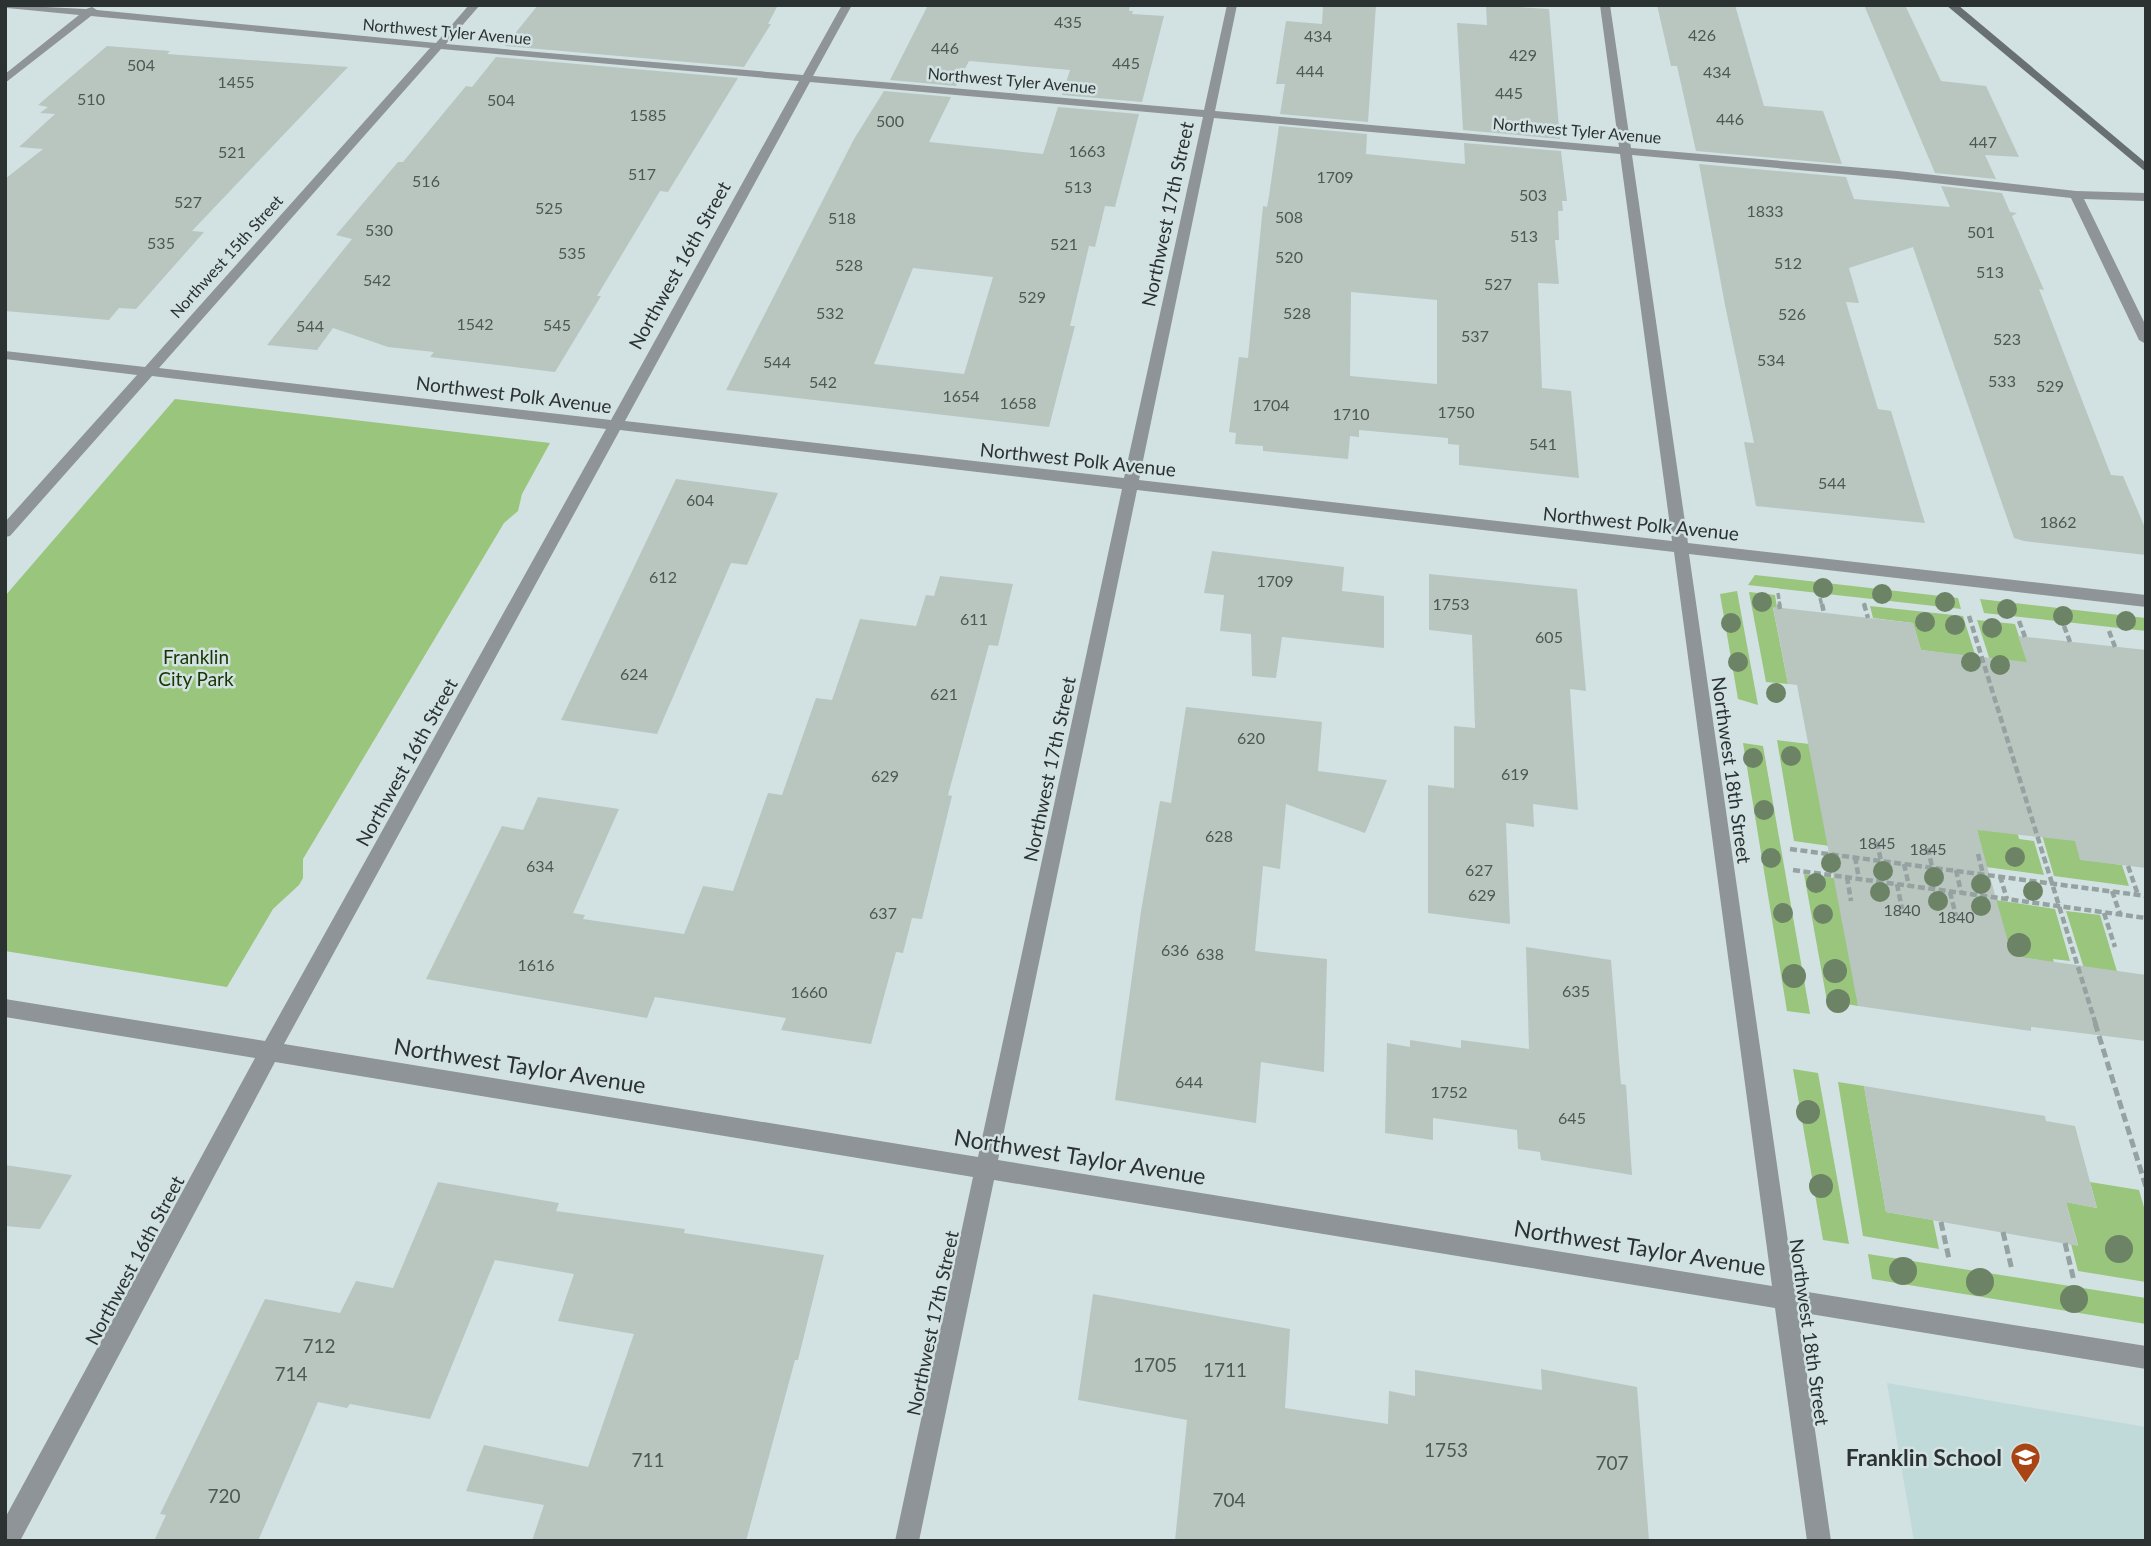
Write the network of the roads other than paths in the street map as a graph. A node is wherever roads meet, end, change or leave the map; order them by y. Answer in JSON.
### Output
{"nodes":[{"id":1,"x":7,"y":5,"type":"edge"},
{"id":2,"x":475,"y":5,"type":"edge"},
{"id":3,"x":847,"y":5,"type":"edge"},
{"id":4,"x":1232,"y":5,"type":"edge"},
{"id":5,"x":1605,"y":5,"type":"edge"},
{"id":6,"x":1951,"y":5,"type":"edge"},
{"id":7,"x":93,"y":9,"type":"edge"},
{"id":8,"x":438,"y":46,"type":"junction"},
{"id":9,"x":805,"y":78,"type":"junction"},
{"id":10,"x":5,"y":80,"type":"edge"},
{"id":11,"x":1210,"y":113,"type":"junction"},
{"id":12,"x":1625,"y":150,"type":"junction"},
{"id":13,"x":2146,"y":169,"type":"edge"},
{"id":14,"x":2014,"y":186,"type":"junction"},
{"id":15,"x":2076,"y":195,"type":"junction"},
{"id":16,"x":2128,"y":196,"type":"junction"},
{"id":17,"x":2146,"y":197,"type":"edge"},
{"id":18,"x":2146,"y":340,"type":"edge"},
{"id":19,"x":5,"y":355,"type":"edge"},
{"id":20,"x":147,"y":372,"type":"junction"},
{"id":21,"x":615,"y":425,"type":"junction"},
{"id":22,"x":1131,"y":485,"type":"junction"},
{"id":23,"x":5,"y":532,"type":"edge"},
{"id":24,"x":1680,"y":545,"type":"junction"},
{"id":25,"x":2146,"y":601,"type":"edge"},
{"id":26,"x":5,"y":1008,"type":"edge"},
{"id":27,"x":270,"y":1051,"type":"junction"},
{"id":28,"x":986,"y":1167,"type":"junction"},
{"id":29,"x":1784,"y":1298,"type":"junction"},
{"id":30,"x":2146,"y":1358,"type":"edge"},
{"id":31,"x":6,"y":1541,"type":"edge"},
{"id":32,"x":907,"y":1541,"type":"edge"},
{"id":33,"x":1819,"y":1541,"type":"edge"}],
"edges":[{"from":1,"to":7,"type":"street","name":"Northwest Tyler Avenue"},
{"from":2,"to":8,"type":"street","name":"Northwest 15th Street"},
{"from":3,"to":9,"type":"street","name":"Northwest 16th Street"},
{"from":4,"to":11,"type":"street","name":"Northwest 17th Street"},
{"from":5,"to":12,"type":"street","name":"Northwest 18th Street"},
{"from":6,"to":13,"type":"main road"},
{"from":7,"to":8,"type":"street","name":"Northwest Tyler Avenue"},
{"from":7,"to":10,"type":"street"},
{"from":8,"to":9,"type":"street","name":"Northwest Tyler Avenue"},
{"from":8,"to":20,"type":"street","name":"Northwest 15th Street"},
{"from":9,"to":11,"type":"street","name":"Northwest Tyler Avenue"},
{"from":9,"to":21,"type":"street","name":"Northwest 16th Street"},
{"from":11,"to":12,"type":"street","name":"Northwest Tyler Avenue"},
{"from":11,"to":22,"type":"street","name":"Northwest 17th Street"},
{"from":12,"to":14,"type":"street","name":"Northwest Tyler Avenue"},
{"from":12,"to":24,"type":"street","name":"Northwest 18th Street"},
{"from":14,"to":15,"type":"street","name":"Northwest Tyler Avenue"},
{"from":14,"to":16,"type":"street","name":"Northwest Tyler Avenue"},
{"from":15,"to":16,"type":"street","name":"Northwest Tyler Avenue"},
{"from":15,"to":18,"type":"street"},
{"from":16,"to":17,"type":"street","name":"Northwest Tyler Avenue"},
{"from":19,"to":20,"type":"street","name":"Northwest Polk Avenue"},
{"from":20,"to":21,"type":"street","name":"Northwest Polk Avenue"},
{"from":20,"to":23,"type":"street","name":"Northwest 15th Street"},
{"from":21,"to":22,"type":"street","name":"Northwest Polk Avenue"},
{"from":21,"to":27,"type":"street","name":"Northwest 16th Street"},
{"from":22,"to":24,"type":"street","name":"Northwest Polk Avenue"},
{"from":22,"to":28,"type":"street","name":"Northwest 17th Street"},
{"from":24,"to":25,"type":"street","name":"Northwest Polk Avenue"},
{"from":24,"to":29,"type":"street","name":"Northwest 18th Street"},
{"from":26,"to":27,"type":"street","name":"Northwest Taylor Avenue"},
{"from":27,"to":28,"type":"street","name":"Northwest Taylor Avenue"},
{"from":27,"to":31,"type":"street","name":"Northwest 16th Street"},
{"from":28,"to":29,"type":"street","name":"Northwest Taylor Avenue"},
{"from":28,"to":32,"type":"street","name":"Northwest 17th Street"},
{"from":29,"to":30,"type":"street","name":"Northwest Taylor Avenue"},
{"from":29,"to":33,"type":"street","name":"Northwest 18th Street"}]}
